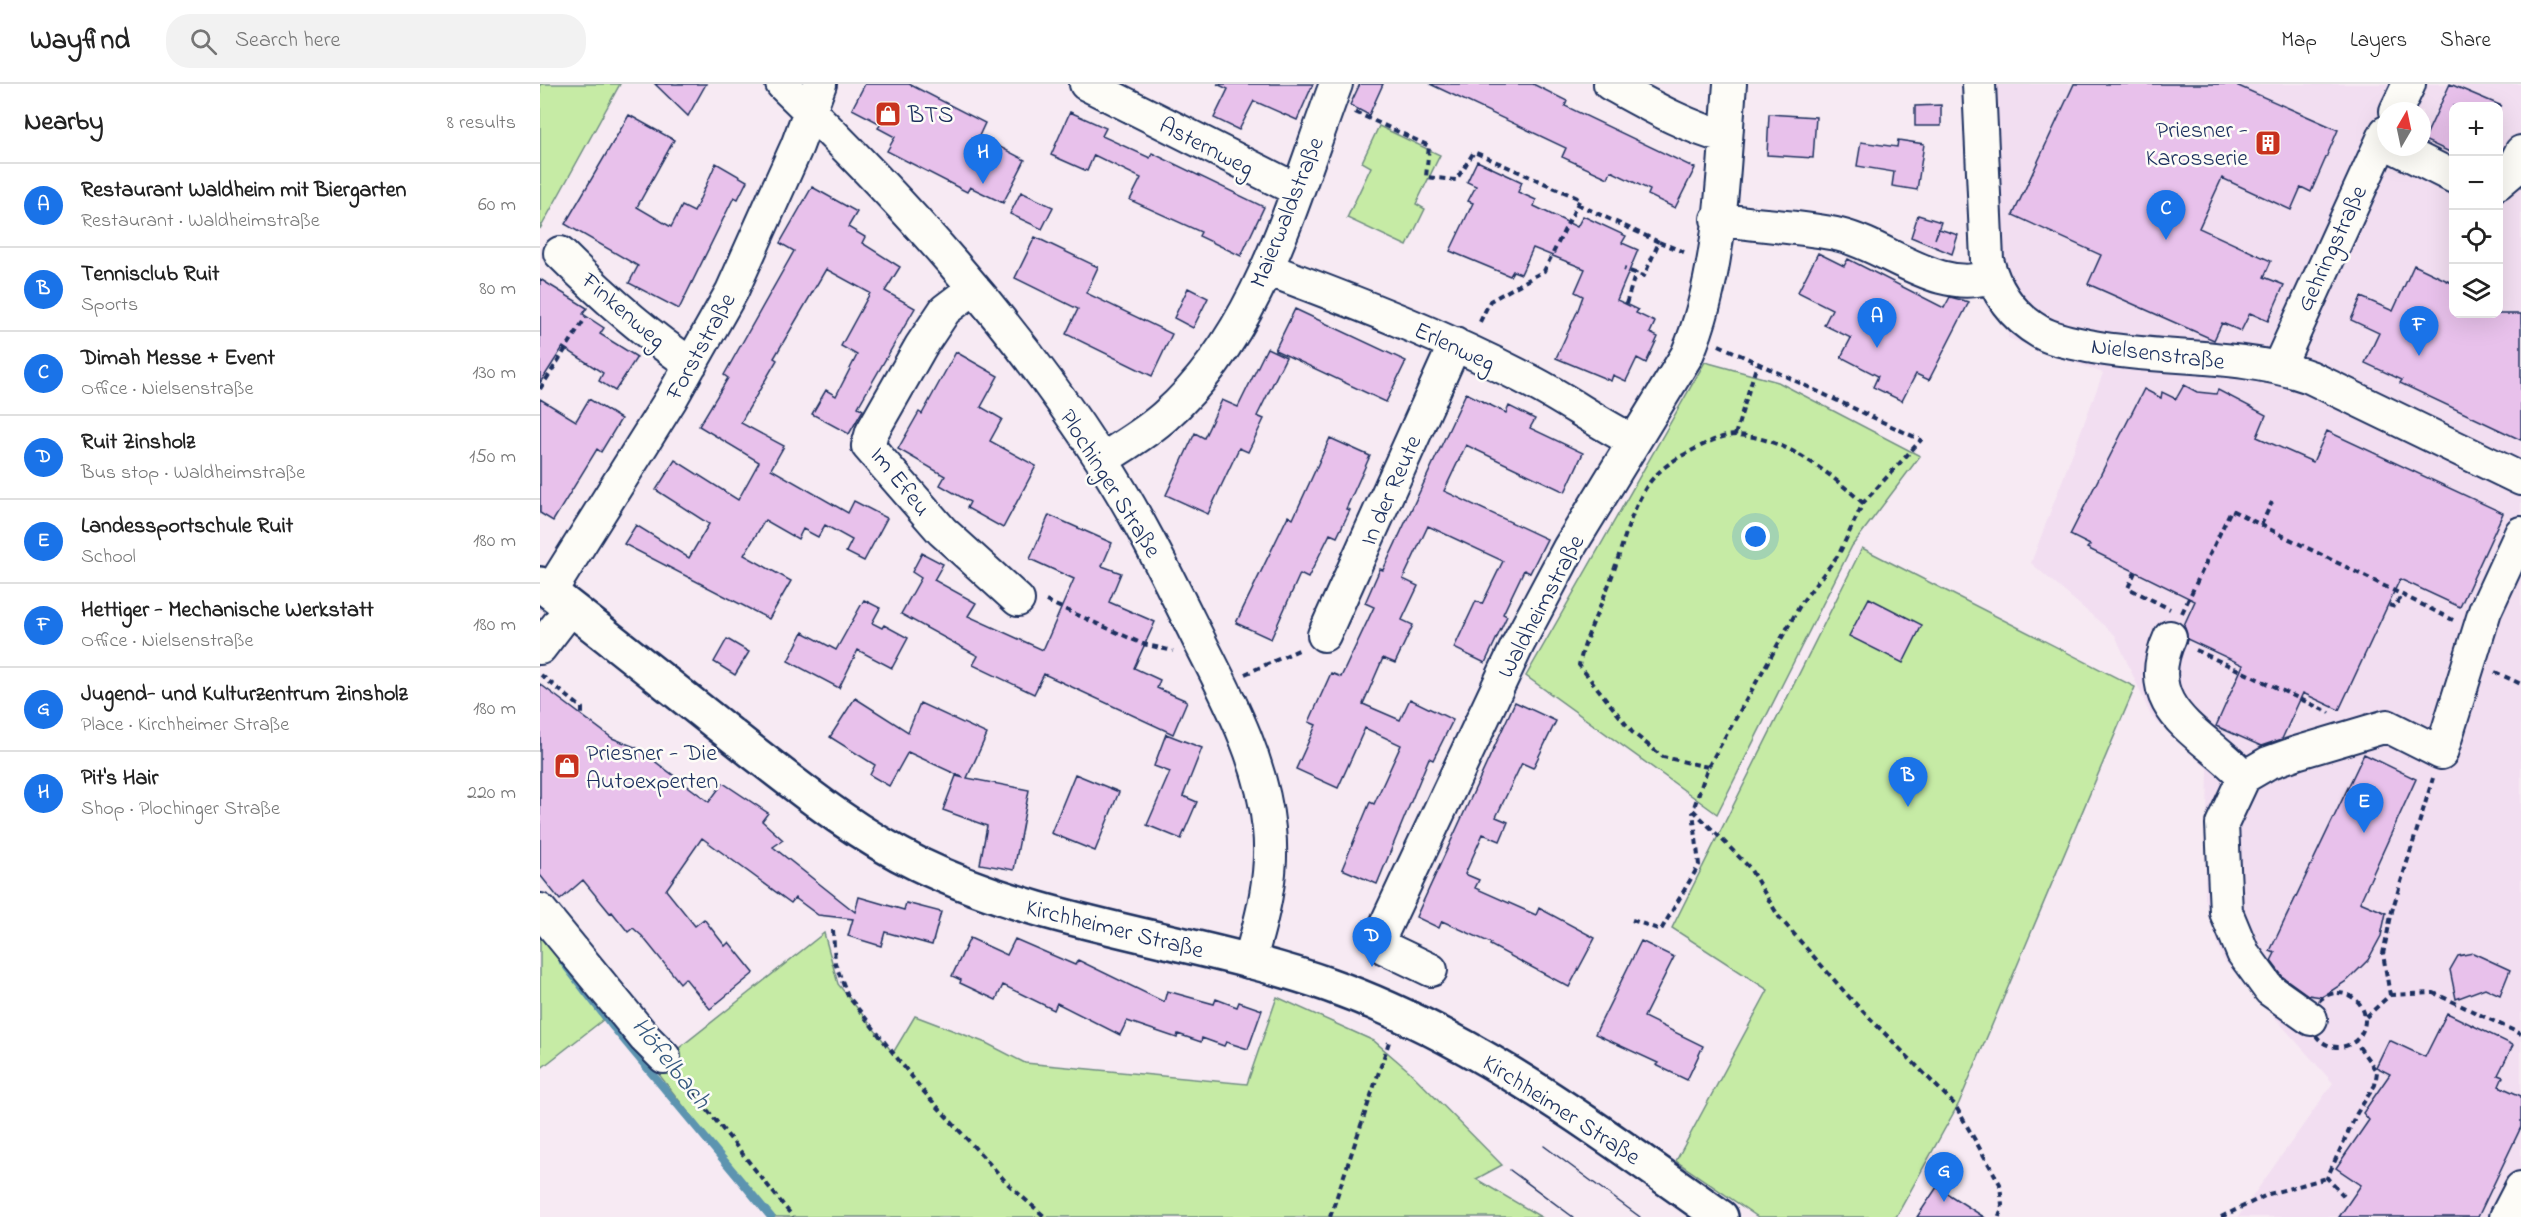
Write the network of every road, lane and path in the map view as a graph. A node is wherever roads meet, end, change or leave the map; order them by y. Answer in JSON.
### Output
{"nodes":[{"id":1,"x":782,"y":84,"type":"edge"},
{"id":2,"x":1086,"y":84,"type":"edge"},
{"id":3,"x":1610,"y":84,"type":"edge"},
{"id":4,"x":1730,"y":84,"type":"edge"},
{"id":5,"x":1978,"y":84,"type":"edge"},
{"id":6,"x":2409,"y":84,"type":"edge"},
{"id":7,"x":1333,"y":92,"type":"edge"},
{"id":8,"x":815,"y":98,"type":"edge"},
{"id":9,"x":2400,"y":102,"type":"edge"},
{"id":10,"x":1725,"y":136,"type":"junction"},
{"id":11,"x":2521,"y":152,"type":"edge"},
{"id":12,"x":2380,"y":156,"type":"edge"},
{"id":13,"x":2415,"y":156,"type":"edge"},
{"id":14,"x":2449,"y":174,"type":"edge"},
{"id":15,"x":2503,"y":179,"type":"edge"},
{"id":16,"x":1297,"y":190,"type":"junction"},
{"id":17,"x":1577,"y":204,"type":"junction"},
{"id":18,"x":1718,"y":219,"type":"junction"},
{"id":19,"x":560,"y":253,"type":"dead end"},
{"id":20,"x":1267,"y":269,"type":"junction"},
{"id":21,"x":1624,"y":269,"type":"dead end"},
{"id":22,"x":1636,"y":272,"type":"junction"},
{"id":23,"x":1992,"y":276,"type":"junction"},
{"id":24,"x":974,"y":288,"type":"junction"},
{"id":25,"x":601,"y":292,"type":"junction"},
{"id":26,"x":1626,"y":304,"type":"dead end"},
{"id":27,"x":1695,"y":336,"type":"junction"},
{"id":28,"x":1461,"y":347,"type":"junction"},
{"id":29,"x":691,"y":364,"type":"junction"},
{"id":30,"x":1758,"y":364,"type":"junction"},
{"id":31,"x":2278,"y":366,"type":"junction"},
{"id":32,"x":540,"y":390,"type":"edge"},
{"id":33,"x":1735,"y":435,"type":"junction"},
{"id":34,"x":1634,"y":441,"type":"junction"},
{"id":35,"x":1102,"y":460,"type":"junction"},
{"id":36,"x":2521,"y":478,"type":"edge"},
{"id":37,"x":2272,"y":502,"type":"dead end"},
{"id":38,"x":1863,"y":503,"type":"junction"},
{"id":39,"x":2261,"y":525,"type":"junction"},
{"id":40,"x":2521,"y":533,"type":"edge"},
{"id":41,"x":2135,"y":572,"type":"dead end"},
{"id":42,"x":2401,"y":594,"type":"junction"},
{"id":43,"x":553,"y":595,"type":"edge"},
{"id":44,"x":1018,"y":600,"type":"joint"},
{"id":45,"x":2389,"y":605,"type":"dead end"},
{"id":46,"x":2176,"y":626,"type":"junction"},
{"id":47,"x":2478,"y":633,"type":"junction"},
{"id":48,"x":1324,"y":635,"type":"joint"},
{"id":49,"x":1202,"y":646,"type":"junction"},
{"id":50,"x":540,"y":648,"type":"edge"},
{"id":51,"x":540,"y":675,"type":"edge"},
{"id":52,"x":1222,"y":684,"type":"junction"},
{"id":53,"x":582,"y":716,"type":"dead end"},
{"id":54,"x":2367,"y":732,"type":"junction"},
{"id":55,"x":2441,"y":753,"type":"junction"},
{"id":56,"x":1708,"y":767,"type":"junction"},
{"id":57,"x":2244,"y":777,"type":"junction"},
{"id":58,"x":1693,"y":810,"type":"junction"},
{"id":59,"x":540,"y":910,"type":"edge"},
{"id":60,"x":1632,"y":920,"type":"dead end"},
{"id":61,"x":833,"y":930,"type":"dead end"},
{"id":62,"x":1249,"y":962,"type":"junction"},
{"id":63,"x":1431,"y":970,"type":"dead end"},
{"id":64,"x":2390,"y":995,"type":"junction"},
{"id":65,"x":2366,"y":1017,"type":"dead end"},
{"id":66,"x":2311,"y":1019,"type":"dead end"},
{"id":67,"x":1392,"y":1034,"type":"dead end"},
{"id":68,"x":2521,"y":1034,"type":"edge"},
{"id":69,"x":2355,"y":1041,"type":"dead end"},
{"id":70,"x":664,"y":1057,"type":"dead end"},
{"id":71,"x":684,"y":1081,"type":"dead end"},
{"id":72,"x":2327,"y":1178,"type":"junction"},
{"id":73,"x":2521,"y":1188,"type":"edge"},
{"id":74,"x":2344,"y":1196,"type":"dead end"},
{"id":75,"x":793,"y":1217,"type":"edge"},
{"id":76,"x":1046,"y":1217,"type":"edge"},
{"id":77,"x":1329,"y":1217,"type":"edge"},
{"id":78,"x":1721,"y":1217,"type":"edge"},
{"id":79,"x":1999,"y":1217,"type":"edge"},
{"id":80,"x":2221,"y":1217,"type":"edge"},
{"id":81,"x":2506,"y":1217,"type":"edge"}],
"edges":[{"from":1,"to":8,"type":"street","name":"Plochinger Straße"},
{"from":2,"to":16,"type":"street","name":"Asternweg"},
{"from":3,"to":10,"type":"street"},
{"from":4,"to":10,"type":"street","name":"Waldheimstraße"},
{"from":5,"to":23,"type":"street","name":"Nielsenstraße"},
{"from":6,"to":9,"type":"street"},
{"from":7,"to":16,"type":"street","name":"Maierwaldstraße"},
{"from":7,"to":17,"type":"path"},
{"from":8,"to":24,"type":"street","name":"Plochinger Straße"},
{"from":8,"to":29,"type":"street","name":"Forststraße"},
{"from":10,"to":18,"type":"street","name":"Waldheimstraße"},
{"from":11,"to":15,"type":"street"},
{"from":12,"to":31,"type":"street","name":"Gehringstraße"},
{"from":13,"to":14,"type":"street"},
{"from":16,"to":20,"type":"street","name":"Maierwaldstraße"},
{"from":17,"to":22,"type":"path"},
{"from":17,"to":28,"type":"path"},
{"from":18,"to":23,"type":"street"},
{"from":18,"to":27,"type":"street","name":"Waldheimstraße"},
{"from":19,"to":25,"type":"street","name":"Finkenweg"},
{"from":20,"to":28,"type":"street","name":"Erlenweg"},
{"from":20,"to":35,"type":"street","name":"Maierwaldstraße"},
{"from":21,"to":22,"type":"path"},
{"from":22,"to":26,"type":"path"},
{"from":23,"to":31,"type":"street","name":"Nielsenstraße"},
{"from":24,"to":35,"type":"street","name":"Plochinger Straße"},
{"from":24,"to":44,"type":"street","name":"Im Efeu"},
{"from":25,"to":29,"type":"street","name":"Finkenweg"},
{"from":25,"to":32,"type":"path"},
{"from":27,"to":30,"type":"path"},
{"from":27,"to":34,"type":"street","name":"Waldheimstraße"},
{"from":28,"to":34,"type":"street","name":"Erlenweg"},
{"from":28,"to":48,"type":"street","name":"In der Reute"},
{"from":29,"to":43,"type":"street","name":"Forststraße"},
{"from":30,"to":33,"type":"path"},
{"from":30,"to":38,"type":"path"},
{"from":31,"to":36,"type":"street","name":"Nielsenstraße"},
{"from":33,"to":38,"type":"path"},
{"from":33,"to":56,"type":"path"},
{"from":34,"to":63,"type":"street","name":"Waldheimstraße"},
{"from":35,"to":49,"type":"street","name":"Plochinger Straße"},
{"from":37,"to":39,"type":"path"},
{"from":38,"to":56,"type":"path"},
{"from":39,"to":42,"type":"path"},
{"from":39,"to":46,"type":"path"},
{"from":40,"to":47,"type":"street"},
{"from":41,"to":46,"type":"path"},
{"from":42,"to":45,"type":"path"},
{"from":42,"to":47,"type":"path"},
{"from":43,"to":50,"type":"street","name":"Forststraße"},
{"from":43,"to":62,"type":"main road","name":"Kirchheimer Straße"},
{"from":44,"to":49,"type":"path"},
{"from":46,"to":54,"type":"path"},
{"from":46,"to":57,"type":"street"},
{"from":47,"to":55,"type":"street"},
{"from":48,"to":52,"type":"path"},
{"from":49,"to":52,"type":"street","name":"Plochinger Straße"},
{"from":51,"to":53,"type":"path"},
{"from":52,"to":62,"type":"street","name":"Plochinger Straße"},
{"from":54,"to":55,"type":"street"},
{"from":54,"to":57,"type":"street"},
{"from":55,"to":64,"type":"path"},
{"from":56,"to":58,"type":"path"},
{"from":57,"to":66,"type":"street"},
{"from":58,"to":60,"type":"path"},
{"from":58,"to":79,"type":"path"},
{"from":59,"to":70,"type":"street"},
{"from":61,"to":76,"type":"path"},
{"from":62,"to":78,"type":"main road","name":"Kirchheimer Straße"},
{"from":64,"to":65,"type":"path"},
{"from":64,"to":68,"type":"path"},
{"from":67,"to":77,"type":"path"},
{"from":69,"to":72,"type":"path"},
{"from":71,"to":75,"type":"path"},
{"from":72,"to":74,"type":"path"},
{"from":72,"to":80,"type":"path"},
{"from":73,"to":81,"type":"street"}]}
